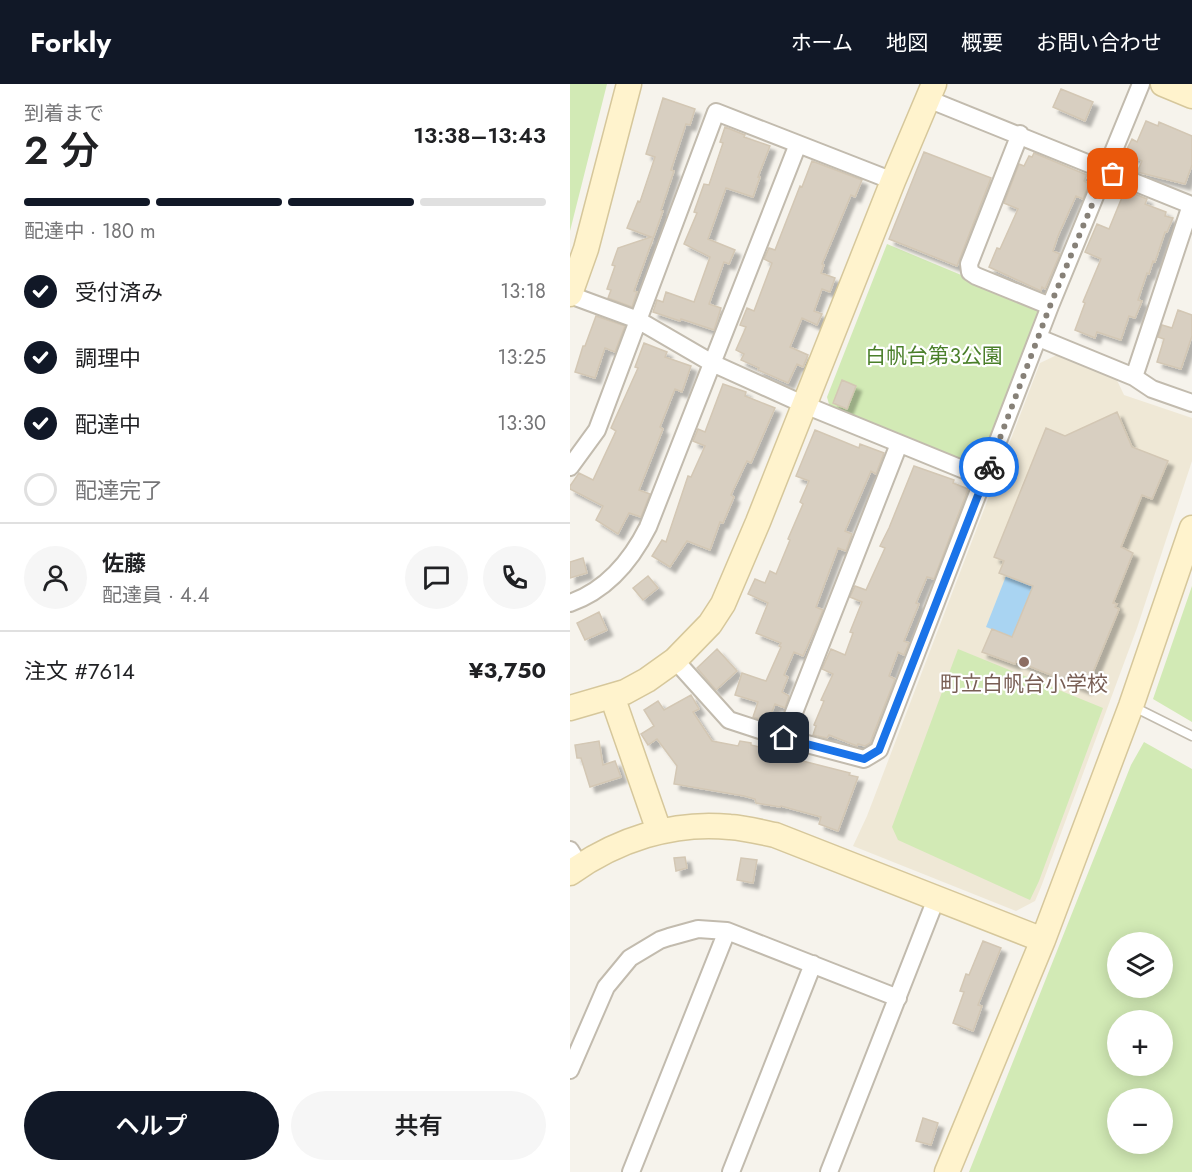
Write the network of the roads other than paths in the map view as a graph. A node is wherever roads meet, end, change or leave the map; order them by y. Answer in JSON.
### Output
{"nodes":[{"id":1,"x":629,"y":84,"type":"edge"},
{"id":2,"x":1141,"y":84,"type":"edge"},
{"id":3,"x":1163,"y":84,"type":"edge"},
{"id":4,"x":931,"y":92,"type":"edge"},
{"id":5,"x":1192,"y":96,"type":"edge"},
{"id":6,"x":1020,"y":135,"type":"junction"},
{"id":7,"x":798,"y":144,"type":"junction"},
{"id":8,"x":1106,"y":171,"type":"junction"},
{"id":9,"x":893,"y":181,"type":"junction"},
{"id":10,"x":570,"y":295,"type":"edge"},
{"id":11,"x":1050,"y":306,"type":"junction"},
{"id":12,"x":638,"y":320,"type":"junction"},
{"id":13,"x":1039,"y":338,"type":"junction"},
{"id":14,"x":712,"y":363,"type":"junction"},
{"id":15,"x":1134,"y":377,"type":"junction"},
{"id":16,"x":1192,"y":403,"type":"edge"},
{"id":17,"x":805,"y":405,"type":"junction"},
{"id":18,"x":899,"y":444,"type":"junction"},
{"id":19,"x":570,"y":467,"type":"edge"},
{"id":20,"x":984,"y":477,"type":"junction"},
{"id":21,"x":1192,"y":528,"type":"edge"},
{"id":22,"x":570,"y":603,"type":"edge"},
{"id":23,"x":675,"y":660,"type":"junction"},
{"id":24,"x":612,"y":696,"type":"junction"},
{"id":25,"x":1131,"y":706,"type":"junction"},
{"id":26,"x":570,"y":708,"type":"edge"},
{"id":27,"x":1192,"y":736,"type":"edge"},
{"id":28,"x":784,"y":738,"type":"junction"},
{"id":29,"x":659,"y":831,"type":"junction"},
{"id":30,"x":573,"y":863,"type":"edge"},
{"id":31,"x":936,"y":898,"type":"junction"},
{"id":32,"x":727,"y":931,"type":"junction"},
{"id":33,"x":1043,"y":940,"type":"junction"},
{"id":34,"x":813,"y":964,"type":"junction"},
{"id":35,"x":898,"y":998,"type":"junction"},
{"id":36,"x":570,"y":1070,"type":"edge"},
{"id":37,"x":631,"y":1172,"type":"edge"},
{"id":38,"x":731,"y":1172,"type":"edge"},
{"id":39,"x":829,"y":1172,"type":"edge"},
{"id":40,"x":947,"y":1172,"type":"edge"}],
"edges":[{"from":1,"to":10,"type":"street"},
{"from":2,"to":8,"type":"street"},
{"from":3,"to":5,"type":"street"},
{"from":4,"to":6,"type":"street"},
{"from":4,"to":9,"type":"street"},
{"from":6,"to":8,"type":"street"},
{"from":6,"to":11,"type":"street"},
{"from":7,"to":9,"type":"street"},
{"from":7,"to":12,"type":"street"},
{"from":7,"to":14,"type":"street"},
{"from":8,"to":11,"type":"street"},
{"from":8,"to":15,"type":"street"},
{"from":9,"to":17,"type":"street"},
{"from":10,"to":12,"type":"street"},
{"from":11,"to":13,"type":"street"},
{"from":12,"to":14,"type":"street"},
{"from":12,"to":19,"type":"street"},
{"from":13,"to":15,"type":"street"},
{"from":13,"to":20,"type":"street"},
{"from":14,"to":17,"type":"street"},
{"from":14,"to":22,"type":"street"},
{"from":15,"to":16,"type":"street"},
{"from":17,"to":18,"type":"street"},
{"from":17,"to":23,"type":"street"},
{"from":18,"to":20,"type":"street"},
{"from":18,"to":28,"type":"street"},
{"from":20,"to":28,"type":"street"},
{"from":21,"to":25,"type":"street"},
{"from":23,"to":24,"type":"street"},
{"from":23,"to":28,"type":"street"},
{"from":24,"to":26,"type":"street"},
{"from":24,"to":29,"type":"street"},
{"from":25,"to":27,"type":"lane"},
{"from":25,"to":33,"type":"street"},
{"from":29,"to":30,"type":"street"},
{"from":29,"to":31,"type":"street"},
{"from":31,"to":33,"type":"street"},
{"from":31,"to":35,"type":"street"},
{"from":32,"to":34,"type":"street"},
{"from":32,"to":36,"type":"street"},
{"from":32,"to":37,"type":"street"},
{"from":33,"to":40,"type":"street"},
{"from":34,"to":35,"type":"street"},
{"from":34,"to":38,"type":"street"},
{"from":35,"to":39,"type":"street"}]}
